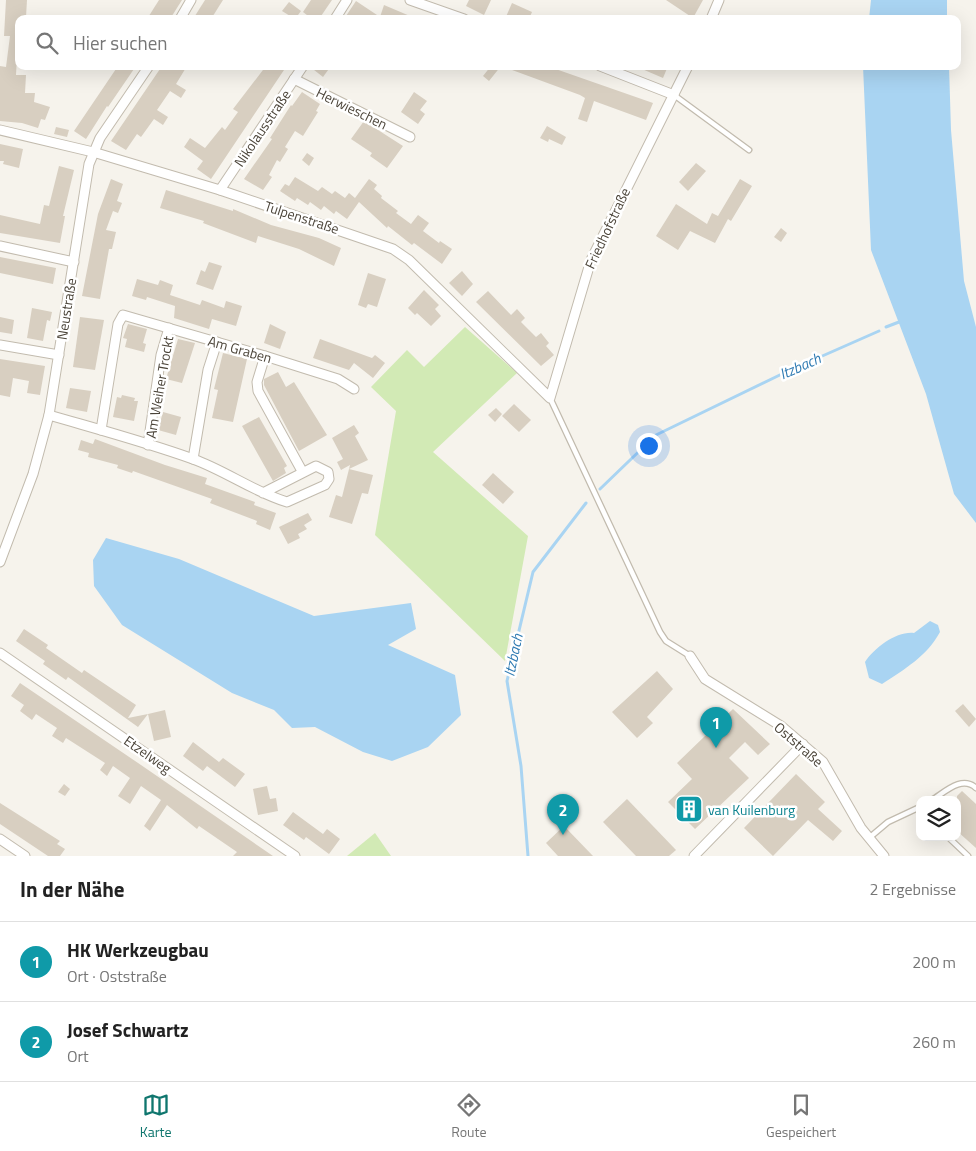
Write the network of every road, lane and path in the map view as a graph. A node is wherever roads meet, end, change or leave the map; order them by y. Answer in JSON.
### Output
{"nodes":[{"id":1,"x":191,"y":0,"type":"edge"},
{"id":2,"x":347,"y":0,"type":"edge"},
{"id":3,"x":410,"y":0,"type":"edge"},
{"id":4,"x":719,"y":0,"type":"edge"},
{"id":5,"x":182,"y":15,"type":"edge"},
{"id":6,"x":338,"y":15,"type":"edge"},
{"id":7,"x":453,"y":15,"type":"edge"},
{"id":8,"x":713,"y":15,"type":"edge"},
{"id":9,"x":146,"y":70,"type":"edge"},
{"id":10,"x":300,"y":70,"type":"edge"},
{"id":11,"x":610,"y":70,"type":"edge"},
{"id":12,"x":686,"y":70,"type":"edge"},
{"id":13,"x":294,"y":79,"type":"junction"},
{"id":14,"x":674,"y":95,"type":"junction"},
{"id":15,"x":0,"y":130,"type":"edge"},
{"id":16,"x":410,"y":137,"type":"dead end"},
{"id":17,"x":749,"y":150,"type":"dead end"},
{"id":18,"x":93,"y":152,"type":"junction"},
{"id":19,"x":220,"y":190,"type":"junction"},
{"id":20,"x":0,"y":246,"type":"edge"},
{"id":21,"x":74,"y":262,"type":"junction"},
{"id":22,"x":169,"y":328,"type":"junction"},
{"id":23,"x":217,"y":342,"type":"junction"},
{"id":24,"x":0,"y":345,"type":"edge"},
{"id":25,"x":59,"y":355,"type":"junction"},
{"id":26,"x":264,"y":356,"type":"junction"},
{"id":27,"x":354,"y":389,"type":"dead end"},
{"id":28,"x":550,"y":398,"type":"junction"},
{"id":29,"x":49,"y":415,"type":"junction"},
{"id":30,"x":101,"y":430,"type":"junction"},
{"id":31,"x":148,"y":445,"type":"junction"},
{"id":32,"x":193,"y":459,"type":"junction"},
{"id":33,"x":302,"y":471,"type":"junction"},
{"id":34,"x":263,"y":493,"type":"junction"},
{"id":35,"x":0,"y":562,"type":"edge"},
{"id":36,"x":0,"y":654,"type":"edge"},
{"id":37,"x":690,"y":656,"type":"joint"},
{"id":38,"x":803,"y":744,"type":"junction"},
{"id":39,"x":976,"y":788,"type":"edge"},
{"id":40,"x":938,"y":796,"type":"edge"},
{"id":41,"x":916,"y":810,"type":"edge"},
{"id":42,"x":869,"y":838,"type":"junction"},
{"id":43,"x":0,"y":839,"type":"edge"},
{"id":44,"x":952,"y":841,"type":"edge"},
{"id":45,"x":25,"y":856,"type":"edge"},
{"id":46,"x":295,"y":856,"type":"edge"},
{"id":47,"x":694,"y":856,"type":"edge"},
{"id":48,"x":884,"y":856,"type":"edge"},
{"id":49,"x":968,"y":856,"type":"edge"}],
"edges":[{"from":1,"to":5,"type":"street"},
{"from":2,"to":6,"type":"street"},
{"from":3,"to":7,"type":"street"},
{"from":4,"to":8,"type":"street"},
{"from":9,"to":18,"type":"street","name":"Neustraße"},
{"from":10,"to":13,"type":"street","name":"Nikolausstraße"},
{"from":11,"to":14,"type":"street"},
{"from":12,"to":14,"type":"street","name":"Friedhofstraße"},
{"from":13,"to":16,"type":"street","name":"Herwieschen"},
{"from":13,"to":19,"type":"street","name":"Nikolausstraße"},
{"from":14,"to":17,"type":"lane"},
{"from":14,"to":28,"type":"street","name":"Friedhofstraße"},
{"from":15,"to":18,"type":"street","name":"Tulpenstraße"},
{"from":18,"to":19,"type":"street","name":"Tulpenstraße"},
{"from":18,"to":21,"type":"street","name":"Neustraße"},
{"from":19,"to":28,"type":"street","name":"Tulpenstraße"},
{"from":20,"to":21,"type":"street"},
{"from":21,"to":25,"type":"street","name":"Neustraße"},
{"from":22,"to":23,"type":"street","name":"Am Graben"},
{"from":22,"to":30,"type":"street","name":"Am Graben"},
{"from":22,"to":31,"type":"street","name":"Am Weiher Trockt"},
{"from":23,"to":26,"type":"street","name":"Am Graben"},
{"from":23,"to":32,"type":"street"},
{"from":24,"to":25,"type":"street"},
{"from":25,"to":29,"type":"street","name":"Neustraße"},
{"from":26,"to":27,"type":"street","name":"Am Graben"},
{"from":26,"to":33,"type":"street"},
{"from":28,"to":37,"type":"lane"},
{"from":29,"to":30,"type":"street","name":"Am Weiher Trockt"},
{"from":29,"to":35,"type":"street","name":"Neustraße"},
{"from":30,"to":31,"type":"street","name":"Am Weiher Trockt"},
{"from":31,"to":32,"type":"street","name":"Am Weiher Trockt"},
{"from":32,"to":34,"type":"street","name":"Am Weiher Trockt"},
{"from":33,"to":34,"type":"street","name":"Am Weiher Trockt"},
{"from":33,"to":34,"type":"street","name":"Am Weiher Trockt"},
{"from":36,"to":46,"type":"street","name":"Etzelweg"},
{"from":37,"to":38,"type":"street","name":"Oststraße"},
{"from":38,"to":42,"type":"street","name":"Oststraße"},
{"from":38,"to":47,"type":"street"},
{"from":39,"to":40,"type":"lane"},
{"from":41,"to":42,"type":"lane"},
{"from":42,"to":48,"type":"street","name":"Oststraße"},
{"from":43,"to":45,"type":"street"},
{"from":44,"to":49,"type":"lane"}]}
